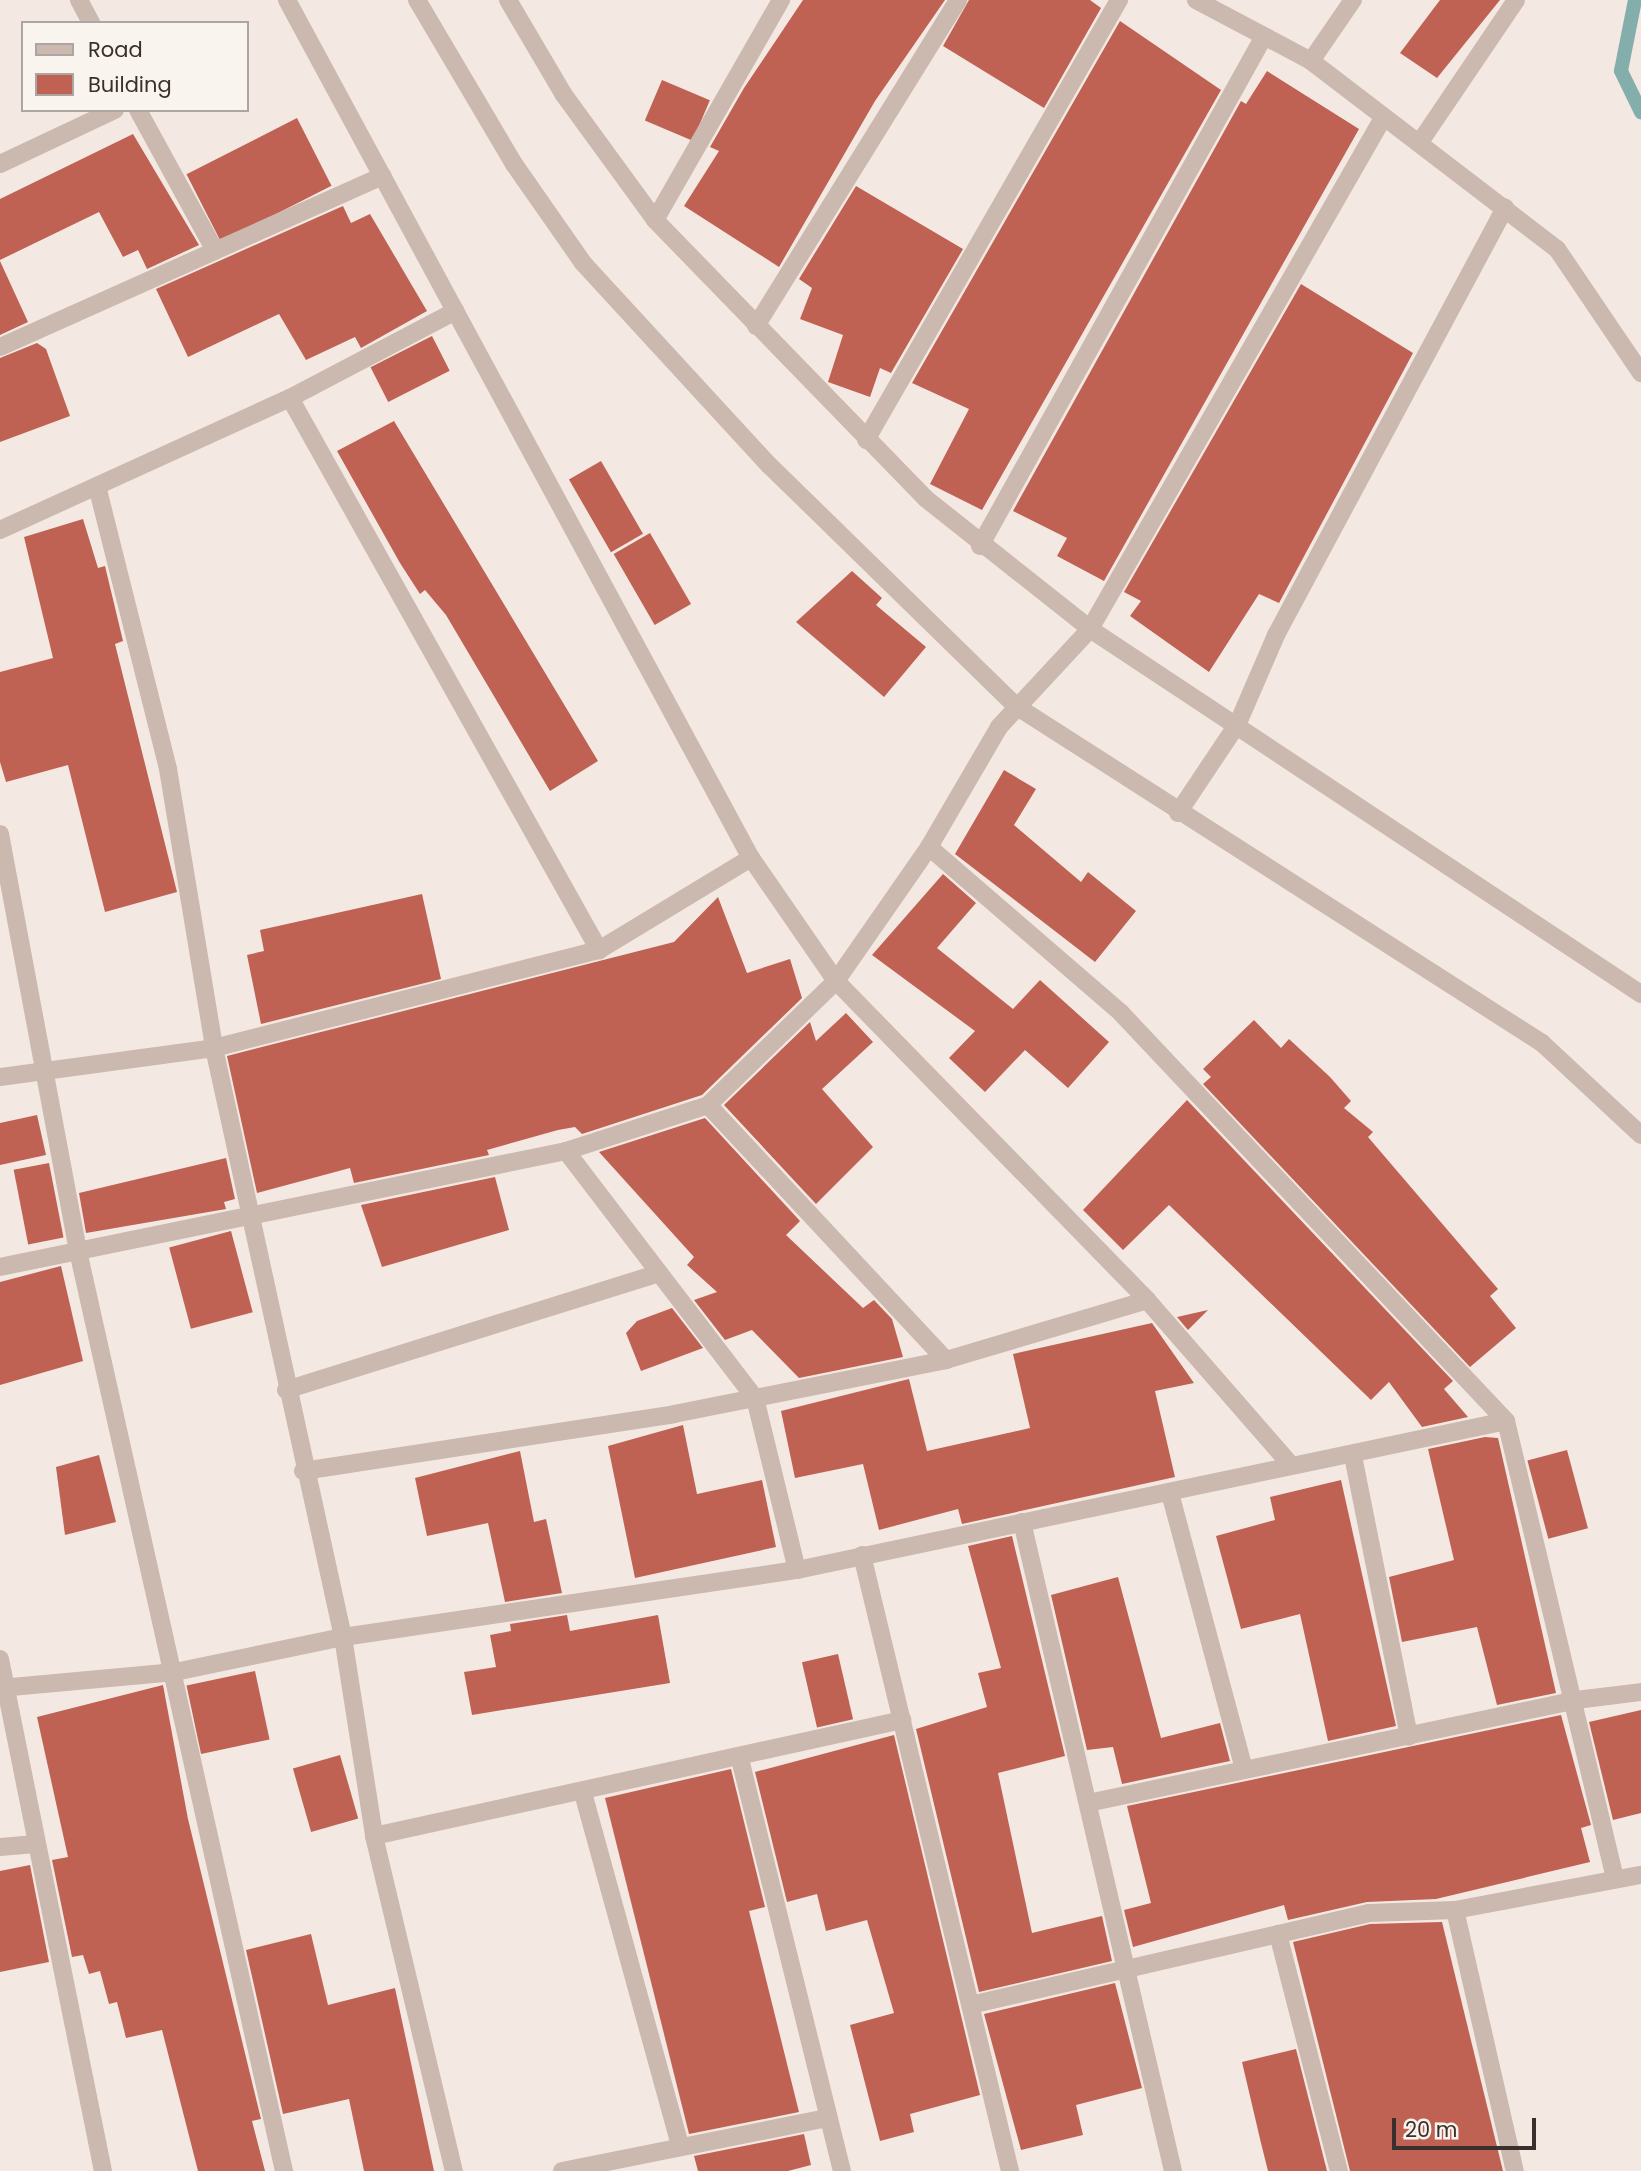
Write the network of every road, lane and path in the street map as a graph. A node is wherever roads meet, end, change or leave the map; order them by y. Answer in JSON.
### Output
{"nodes":[{"id":1,"x":79,"y":0,"type":"edge"},
{"id":2,"x":287,"y":0,"type":"edge"},
{"id":3,"x":417,"y":0,"type":"edge"},
{"id":4,"x":508,"y":0,"type":"edge"},
{"id":5,"x":781,"y":0,"type":"edge"},
{"id":6,"x":958,"y":0,"type":"edge"},
{"id":7,"x":1119,"y":0,"type":"edge"},
{"id":8,"x":1196,"y":0,"type":"edge"},
{"id":9,"x":1353,"y":0,"type":"edge"},
{"id":10,"x":1516,"y":0,"type":"edge"},
{"id":11,"x":90,"y":21,"type":"edge"},
{"id":12,"x":1262,"y":38,"type":"junction"},
{"id":13,"x":1311,"y":61,"type":"junction"},
{"id":14,"x":111,"y":112,"type":"edge"},
{"id":15,"x":139,"y":112,"type":"edge"},
{"id":16,"x":1382,"y":118,"type":"junction"},
{"id":17,"x":1420,"y":142,"type":"junction"},
{"id":18,"x":0,"y":164,"type":"edge"},
{"id":19,"x":382,"y":176,"type":"junction"},
{"id":20,"x":1505,"y":208,"type":"junction"},
{"id":21,"x":655,"y":220,"type":"junction"},
{"id":22,"x":213,"y":247,"type":"junction"},
{"id":23,"x":456,"y":311,"type":"junction"},
{"id":24,"x":756,"y":326,"type":"junction"},
{"id":25,"x":0,"y":347,"type":"edge"},
{"id":26,"x":1641,"y":373,"type":"edge"},
{"id":27,"x":290,"y":398,"type":"junction"},
{"id":28,"x":866,"y":440,"type":"junction"},
{"id":29,"x":98,"y":490,"type":"junction"},
{"id":30,"x":0,"y":530,"type":"edge"},
{"id":31,"x":981,"y":546,"type":"junction"},
{"id":32,"x":1090,"y":629,"type":"junction"},
{"id":33,"x":1016,"y":706,"type":"junction"},
{"id":34,"x":1238,"y":723,"type":"junction"},
{"id":35,"x":1178,"y":813,"type":"junction"},
{"id":36,"x":0,"y":834,"type":"edge"},
{"id":37,"x":929,"y":847,"type":"junction"},
{"id":38,"x":751,"y":858,"type":"junction"},
{"id":39,"x":599,"y":950,"type":"junction"},
{"id":40,"x":836,"y":981,"type":"junction"},
{"id":41,"x":1641,"y":994,"type":"edge"},
{"id":42,"x":214,"y":1048,"type":"junction"},
{"id":43,"x":45,"y":1072,"type":"junction"},
{"id":44,"x":0,"y":1077,"type":"edge"},
{"id":45,"x":708,"y":1105,"type":"junction"},
{"id":46,"x":1641,"y":1135,"type":"edge"},
{"id":47,"x":566,"y":1151,"type":"junction"},
{"id":48,"x":251,"y":1216,"type":"junction"},
{"id":49,"x":78,"y":1251,"type":"junction"},
{"id":50,"x":0,"y":1267,"type":"edge"},
{"id":51,"x":659,"y":1273,"type":"junction"},
{"id":52,"x":1147,"y":1300,"type":"junction"},
{"id":53,"x":946,"y":1360,"type":"junction"},
{"id":54,"x":286,"y":1390,"type":"junction"},
{"id":55,"x":755,"y":1398,"type":"junction"},
{"id":56,"x":1506,"y":1421,"type":"junction"},
{"id":57,"x":1353,"y":1456,"type":"junction"},
{"id":58,"x":1291,"y":1465,"type":"junction"},
{"id":59,"x":303,"y":1472,"type":"junction"},
{"id":60,"x":1170,"y":1493,"type":"junction"},
{"id":61,"x":1022,"y":1522,"type":"junction"},
{"id":62,"x":862,"y":1555,"type":"junction"},
{"id":63,"x":797,"y":1570,"type":"junction"},
{"id":64,"x":343,"y":1637,"type":"junction"},
{"id":65,"x":0,"y":1659,"type":"edge"},
{"id":66,"x":175,"y":1672,"type":"junction"},
{"id":67,"x":3,"y":1688,"type":"edge"},
{"id":68,"x":1641,"y":1692,"type":"edge"},
{"id":69,"x":1576,"y":1700,"type":"junction"},
{"id":70,"x":902,"y":1720,"type":"junction"},
{"id":71,"x":1409,"y":1736,"type":"junction"},
{"id":72,"x":740,"y":1759,"type":"junction"},
{"id":73,"x":1244,"y":1769,"type":"junction"},
{"id":74,"x":583,"y":1793,"type":"junction"},
{"id":75,"x":1088,"y":1803,"type":"junction"},
{"id":76,"x":374,"y":1836,"type":"junction"},
{"id":77,"x":35,"y":1844,"type":"junction"},
{"id":78,"x":0,"y":1847,"type":"edge"},
{"id":79,"x":1641,"y":1875,"type":"edge"},
{"id":80,"x":1615,"y":1879,"type":"junction"},
{"id":81,"x":1455,"y":1910,"type":"junction"},
{"id":82,"x":1278,"y":1934,"type":"junction"},
{"id":83,"x":1126,"y":1973,"type":"junction"},
{"id":84,"x":975,"y":2004,"type":"junction"},
{"id":85,"x":828,"y":2118,"type":"junction"},
{"id":86,"x":681,"y":2145,"type":"junction"},
{"id":87,"x":103,"y":2171,"type":"edge"},
{"id":88,"x":284,"y":2171,"type":"edge"},
{"id":89,"x":454,"y":2171,"type":"edge"},
{"id":90,"x":562,"y":2171,"type":"edge"},
{"id":91,"x":842,"y":2171,"type":"edge"},
{"id":92,"x":1010,"y":2171,"type":"edge"},
{"id":93,"x":1173,"y":2171,"type":"edge"},
{"id":94,"x":1339,"y":2171,"type":"edge"},
{"id":95,"x":1515,"y":2171,"type":"edge"}],
"edges":[{"from":1,"to":11,"type":"street"},
{"from":2,"to":19,"type":"street"},
{"from":3,"to":33,"type":"street"},
{"from":4,"to":21,"type":"street"},
{"from":5,"to":21,"type":"street"},
{"from":6,"to":24,"type":"street"},
{"from":7,"to":28,"type":"street"},
{"from":8,"to":12,"type":"street"},
{"from":9,"to":13,"type":"street"},
{"from":10,"to":17,"type":"street"},
{"from":12,"to":13,"type":"street"},
{"from":12,"to":31,"type":"street"},
{"from":13,"to":16,"type":"street"},
{"from":14,"to":18,"type":"street"},
{"from":15,"to":22,"type":"street"},
{"from":16,"to":17,"type":"street"},
{"from":16,"to":32,"type":"street"},
{"from":17,"to":20,"type":"street"},
{"from":19,"to":22,"type":"street"},
{"from":19,"to":23,"type":"street"},
{"from":20,"to":26,"type":"street"},
{"from":20,"to":34,"type":"street"},
{"from":21,"to":24,"type":"street"},
{"from":22,"to":25,"type":"street"},
{"from":23,"to":27,"type":"street"},
{"from":23,"to":38,"type":"street"},
{"from":24,"to":28,"type":"street"},
{"from":27,"to":29,"type":"street"},
{"from":27,"to":39,"type":"street"},
{"from":28,"to":31,"type":"street"},
{"from":29,"to":30,"type":"street"},
{"from":29,"to":42,"type":"street"},
{"from":31,"to":32,"type":"street"},
{"from":32,"to":33,"type":"street"},
{"from":32,"to":34,"type":"street"},
{"from":33,"to":35,"type":"street"},
{"from":33,"to":37,"type":"street"},
{"from":34,"to":35,"type":"street"},
{"from":34,"to":41,"type":"street"},
{"from":35,"to":46,"type":"street"},
{"from":36,"to":43,"type":"street"},
{"from":37,"to":40,"type":"street"},
{"from":37,"to":56,"type":"street"},
{"from":38,"to":39,"type":"street"},
{"from":38,"to":40,"type":"street"},
{"from":39,"to":42,"type":"street"},
{"from":40,"to":45,"type":"street"},
{"from":40,"to":52,"type":"street"},
{"from":42,"to":43,"type":"street"},
{"from":42,"to":48,"type":"street"},
{"from":43,"to":44,"type":"street"},
{"from":43,"to":49,"type":"street"},
{"from":45,"to":47,"type":"street"},
{"from":45,"to":53,"type":"street"},
{"from":47,"to":48,"type":"street"},
{"from":47,"to":51,"type":"street"},
{"from":48,"to":49,"type":"street"},
{"from":48,"to":54,"type":"street"},
{"from":49,"to":50,"type":"street"},
{"from":49,"to":66,"type":"street"},
{"from":51,"to":54,"type":"street"},
{"from":51,"to":55,"type":"street"},
{"from":52,"to":53,"type":"street"},
{"from":52,"to":58,"type":"street"},
{"from":53,"to":55,"type":"street"},
{"from":54,"to":59,"type":"street"},
{"from":55,"to":59,"type":"street"},
{"from":55,"to":63,"type":"street"},
{"from":56,"to":57,"type":"street"},
{"from":56,"to":69,"type":"street"},
{"from":57,"to":58,"type":"street"},
{"from":57,"to":71,"type":"street"},
{"from":58,"to":60,"type":"street"},
{"from":59,"to":64,"type":"street"},
{"from":60,"to":61,"type":"street"},
{"from":60,"to":73,"type":"street"},
{"from":61,"to":62,"type":"street"},
{"from":61,"to":75,"type":"street"},
{"from":62,"to":63,"type":"street"},
{"from":62,"to":70,"type":"street"},
{"from":63,"to":64,"type":"street"},
{"from":64,"to":66,"type":"street"},
{"from":64,"to":76,"type":"street"},
{"from":65,"to":67,"type":"street"},
{"from":66,"to":67,"type":"street"},
{"from":66,"to":88,"type":"street"},
{"from":67,"to":77,"type":"street"},
{"from":68,"to":69,"type":"street"},
{"from":69,"to":71,"type":"street"},
{"from":69,"to":80,"type":"street"},
{"from":70,"to":72,"type":"street"},
{"from":70,"to":84,"type":"street"},
{"from":71,"to":73,"type":"street"},
{"from":72,"to":74,"type":"street"},
{"from":72,"to":85,"type":"street"},
{"from":73,"to":75,"type":"street"},
{"from":74,"to":76,"type":"street"},
{"from":74,"to":86,"type":"street"},
{"from":75,"to":83,"type":"street"},
{"from":76,"to":89,"type":"street"},
{"from":77,"to":78,"type":"street"},
{"from":77,"to":87,"type":"street"},
{"from":79,"to":80,"type":"street"},
{"from":80,"to":81,"type":"street"},
{"from":81,"to":82,"type":"street"},
{"from":81,"to":95,"type":"street"},
{"from":82,"to":83,"type":"street"},
{"from":82,"to":94,"type":"street"},
{"from":83,"to":84,"type":"street"},
{"from":83,"to":93,"type":"street"},
{"from":84,"to":92,"type":"street"},
{"from":85,"to":86,"type":"street"},
{"from":85,"to":91,"type":"street"},
{"from":86,"to":90,"type":"street"}]}
